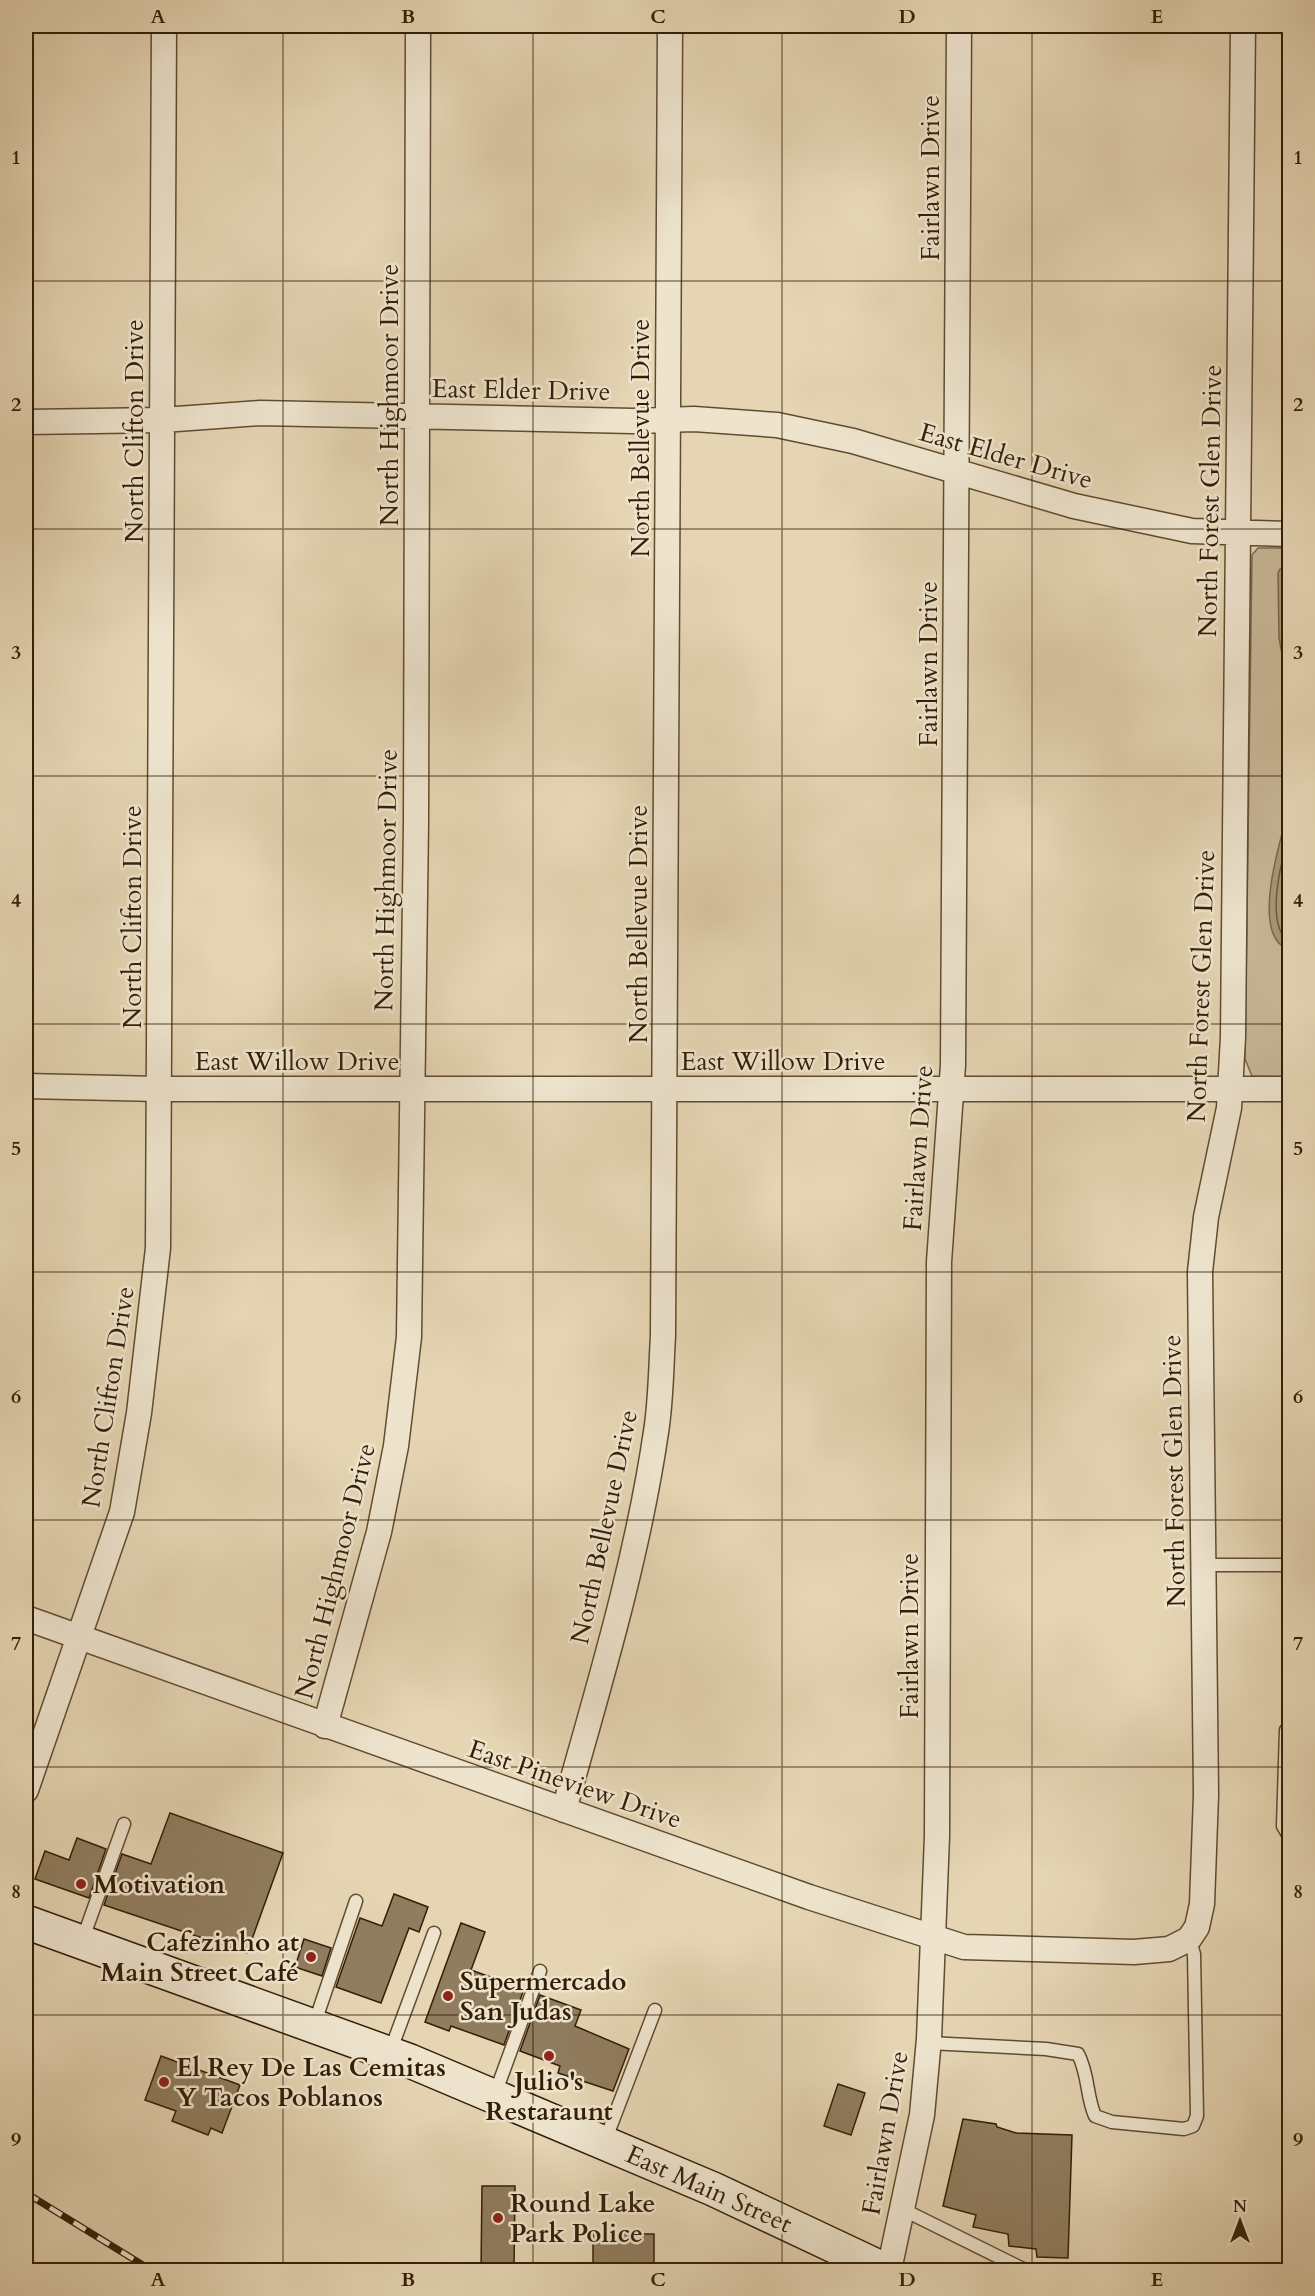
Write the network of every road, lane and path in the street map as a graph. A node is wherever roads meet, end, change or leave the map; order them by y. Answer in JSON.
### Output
{"nodes":[{"id":1,"x":164,"y":26,"type":"edge"},
{"id":2,"x":418,"y":26,"type":"edge"},
{"id":3,"x":670,"y":26,"type":"edge"},
{"id":4,"x":959,"y":26,"type":"edge"},
{"id":5,"x":1243,"y":26,"type":"edge"},
{"id":6,"x":417,"y":417,"type":"junction"},
{"id":7,"x":163,"y":420,"type":"junction"},
{"id":8,"x":669,"y":420,"type":"junction"},
{"id":9,"x":26,"y":422,"type":"edge"},
{"id":10,"x":958,"y":472,"type":"junction"},
{"id":11,"x":1239,"y":534,"type":"junction"},
{"id":12,"x":1290,"y":534,"type":"edge"},
{"id":13,"x":26,"y":1086,"type":"edge"},
{"id":14,"x":159,"y":1089,"type":"junction"},
{"id":15,"x":412,"y":1089,"type":"junction"},
{"id":16,"x":666,"y":1089,"type":"junction"},
{"id":17,"x":951,"y":1089,"type":"junction"},
{"id":18,"x":1230,"y":1089,"type":"junction"},
{"id":19,"x":1290,"y":1089,"type":"edge"},
{"id":20,"x":1290,"y":1565,"type":"edge"},
{"id":21,"x":1203,"y":1566,"type":"junction"},
{"id":22,"x":26,"y":1618,"type":"edge"},
{"id":23,"x":79,"y":1637,"type":"junction"},
{"id":24,"x":325,"y":1726,"type":"junction"},
{"id":25,"x":1286,"y":1730,"type":"dead end"},
{"id":26,"x":26,"y":1790,"type":"edge"},
{"id":27,"x":564,"y":1810,"type":"junction"},
{"id":28,"x":124,"y":1824,"type":"dead end"},
{"id":29,"x":1290,"y":1838,"type":"edge"},
{"id":30,"x":356,"y":1901,"type":"dead end"},
{"id":31,"x":26,"y":1922,"type":"edge"},
{"id":32,"x":434,"y":1933,"type":"dead end"},
{"id":33,"x":933,"y":1936,"type":"junction"},
{"id":34,"x":1189,"y":1939,"type":"junction"},
{"id":35,"x":81,"y":1942,"type":"junction"},
{"id":36,"x":540,"y":1971,"type":"dead end"},
{"id":37,"x":655,"y":2010,"type":"dead end"},
{"id":38,"x":314,"y":2026,"type":"junction"},
{"id":39,"x":929,"y":2043,"type":"junction"},
{"id":40,"x":389,"y":2053,"type":"junction"},
{"id":41,"x":495,"y":2095,"type":"junction"},
{"id":42,"x":605,"y":2142,"type":"junction"},
{"id":43,"x":902,"y":2209,"type":"junction"},
{"id":44,"x":887,"y":2271,"type":"edge"},
{"id":45,"x":1025,"y":2271,"type":"edge"}],
"edges":[{"from":1,"to":7,"type":"street","name":"North Clifton Drive"},
{"from":2,"to":6,"type":"street","name":"North Highmoor Drive"},
{"from":3,"to":8,"type":"street","name":"North Bellevue Drive"},
{"from":4,"to":10,"type":"street","name":"Fairlawn Drive"},
{"from":5,"to":11,"type":"street","name":"North Forest Glen Drive"},
{"from":6,"to":7,"type":"street","name":"East Elder Drive"},
{"from":6,"to":8,"type":"street","name":"East Elder Drive"},
{"from":6,"to":15,"type":"street","name":"North Highmoor Drive"},
{"from":7,"to":9,"type":"street","name":"East Elder Drive"},
{"from":7,"to":14,"type":"street","name":"North Clifton Drive"},
{"from":8,"to":10,"type":"street","name":"East Elder Drive"},
{"from":8,"to":16,"type":"street","name":"North Bellevue Drive"},
{"from":10,"to":11,"type":"street","name":"East Elder Drive"},
{"from":10,"to":17,"type":"street","name":"Fairlawn Drive"},
{"from":11,"to":12,"type":"street","name":"East Elder Drive"},
{"from":11,"to":18,"type":"street","name":"North Forest Glen Drive"},
{"from":13,"to":14,"type":"street","name":"East Willow Drive"},
{"from":14,"to":15,"type":"street","name":"East Willow Drive"},
{"from":14,"to":23,"type":"street","name":"North Clifton Drive"},
{"from":15,"to":16,"type":"street","name":"East Willow Drive"},
{"from":15,"to":24,"type":"street","name":"North Highmoor Drive"},
{"from":16,"to":17,"type":"street","name":"East Willow Drive"},
{"from":16,"to":27,"type":"street","name":"North Bellevue Drive"},
{"from":17,"to":18,"type":"street","name":"East Willow Drive"},
{"from":17,"to":33,"type":"street","name":"Fairlawn Drive"},
{"from":18,"to":19,"type":"street","name":"East Willow Drive"},
{"from":18,"to":21,"type":"street","name":"North Forest Glen Drive"},
{"from":20,"to":21,"type":"lane"},
{"from":21,"to":34,"type":"street","name":"North Forest Glen Drive"},
{"from":22,"to":23,"type":"street","name":"East Pineview Drive"},
{"from":23,"to":24,"type":"street","name":"East Pineview Drive"},
{"from":23,"to":26,"type":"street","name":"North Clifton Drive"},
{"from":24,"to":27,"type":"street","name":"East Pineview Drive"},
{"from":25,"to":29,"type":"lane"},
{"from":27,"to":33,"type":"street","name":"East Pineview Drive"},
{"from":28,"to":35,"type":"lane"},
{"from":30,"to":38,"type":"lane"},
{"from":31,"to":35,"type":"main road","name":"East Main Street"},
{"from":32,"to":40,"type":"lane"},
{"from":33,"to":34,"type":"street","name":"East Pineview Drive"},
{"from":33,"to":39,"type":"street","name":"Fairlawn Drive"},
{"from":34,"to":39,"type":"lane"},
{"from":35,"to":38,"type":"main road","name":"East Main Street"},
{"from":36,"to":41,"type":"lane"},
{"from":37,"to":42,"type":"lane"},
{"from":38,"to":40,"type":"main road","name":"East Main Street"},
{"from":39,"to":43,"type":"street","name":"Fairlawn Drive"},
{"from":40,"to":41,"type":"main road","name":"East Main Street"},
{"from":41,"to":42,"type":"main road","name":"East Main Street"},
{"from":42,"to":44,"type":"main road","name":"East Main Street"},
{"from":43,"to":44,"type":"street","name":"Fairlawn Drive"},
{"from":43,"to":45,"type":"lane"}]}
